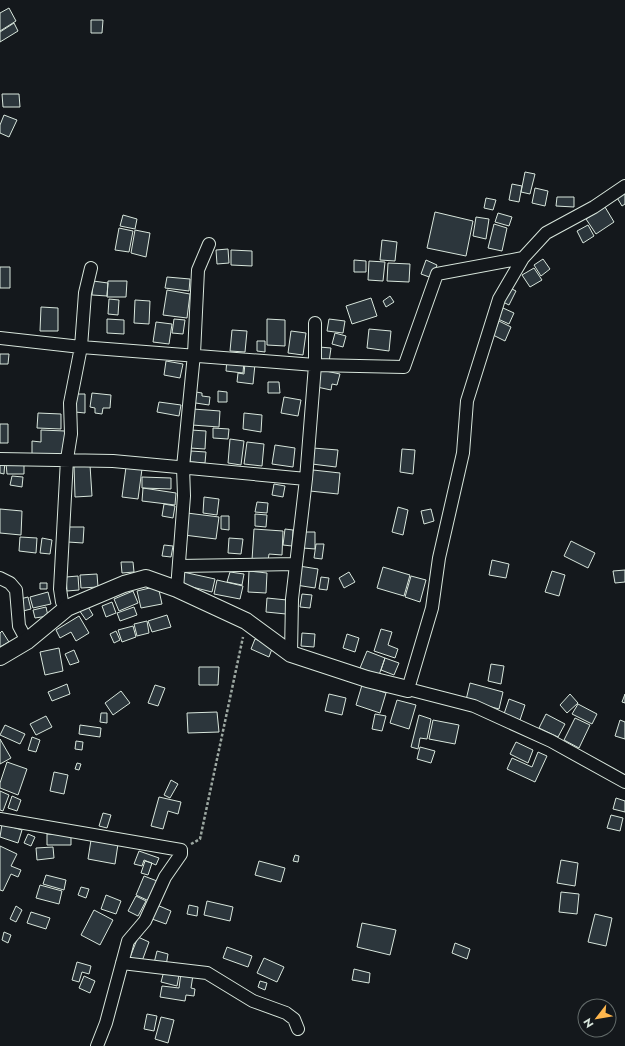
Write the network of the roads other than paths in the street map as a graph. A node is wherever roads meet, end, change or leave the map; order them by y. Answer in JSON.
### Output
{"nodes":[{"id":1,"x":625,"y":186,"type":"edge"},
{"id":2,"x":208,"y":244,"type":"dead end"},
{"id":3,"x":523,"y":258,"type":"junction"},
{"id":4,"x":91,"y":268,"type":"dead end"},
{"id":5,"x":315,"y":323,"type":"dead end"},
{"id":6,"x":0,"y":338,"type":"edge"},
{"id":7,"x":81,"y":347,"type":"junction"},
{"id":8,"x":194,"y":354,"type":"junction"},
{"id":9,"x":315,"y":364,"type":"junction"},
{"id":10,"x":0,"y":459,"type":"edge"},
{"id":11,"x":67,"y":459,"type":"junction"},
{"id":12,"x":183,"y":467,"type":"junction"},
{"id":13,"x":306,"y":479,"type":"junction"},
{"id":14,"x":295,"y":564,"type":"junction"},
{"id":15,"x":179,"y":566,"type":"junction"},
{"id":16,"x":0,"y":578,"type":"edge"},
{"id":17,"x":176,"y":589,"type":"junction"},
{"id":18,"x":67,"y":608,"type":"junction"},
{"id":19,"x":27,"y":640,"type":"junction"},
{"id":20,"x":291,"y":654,"type":"junction"},
{"id":21,"x":0,"y":657,"type":"edge"},
{"id":22,"x":408,"y":689,"type":"junction"},
{"id":23,"x":625,"y":782,"type":"edge"},
{"id":24,"x":0,"y":819,"type":"edge"},
{"id":25,"x":122,"y":963,"type":"junction"},
{"id":26,"x":298,"y":1029,"type":"dead end"},
{"id":27,"x":97,"y":1046,"type":"edge"}],
"edges":[{"from":1,"to":3,"type":"street"},
{"from":2,"to":8,"type":"street"},
{"from":3,"to":9,"type":"street"},
{"from":3,"to":22,"type":"street"},
{"from":4,"to":7,"type":"street"},
{"from":5,"to":9,"type":"street"},
{"from":6,"to":7,"type":"street"},
{"from":7,"to":8,"type":"street"},
{"from":7,"to":11,"type":"street"},
{"from":8,"to":9,"type":"street"},
{"from":8,"to":12,"type":"street"},
{"from":9,"to":13,"type":"street"},
{"from":10,"to":11,"type":"street"},
{"from":11,"to":12,"type":"street"},
{"from":11,"to":18,"type":"street"},
{"from":12,"to":13,"type":"street"},
{"from":12,"to":15,"type":"street"},
{"from":13,"to":14,"type":"street"},
{"from":14,"to":15,"type":"street"},
{"from":14,"to":20,"type":"street"},
{"from":15,"to":17,"type":"street"},
{"from":16,"to":19,"type":"street"},
{"from":17,"to":18,"type":"street"},
{"from":17,"to":20,"type":"street"},
{"from":18,"to":19,"type":"street"},
{"from":19,"to":21,"type":"street"},
{"from":20,"to":22,"type":"street"},
{"from":22,"to":23,"type":"street"},
{"from":24,"to":25,"type":"street"},
{"from":25,"to":26,"type":"street"},
{"from":25,"to":27,"type":"street"}]}
